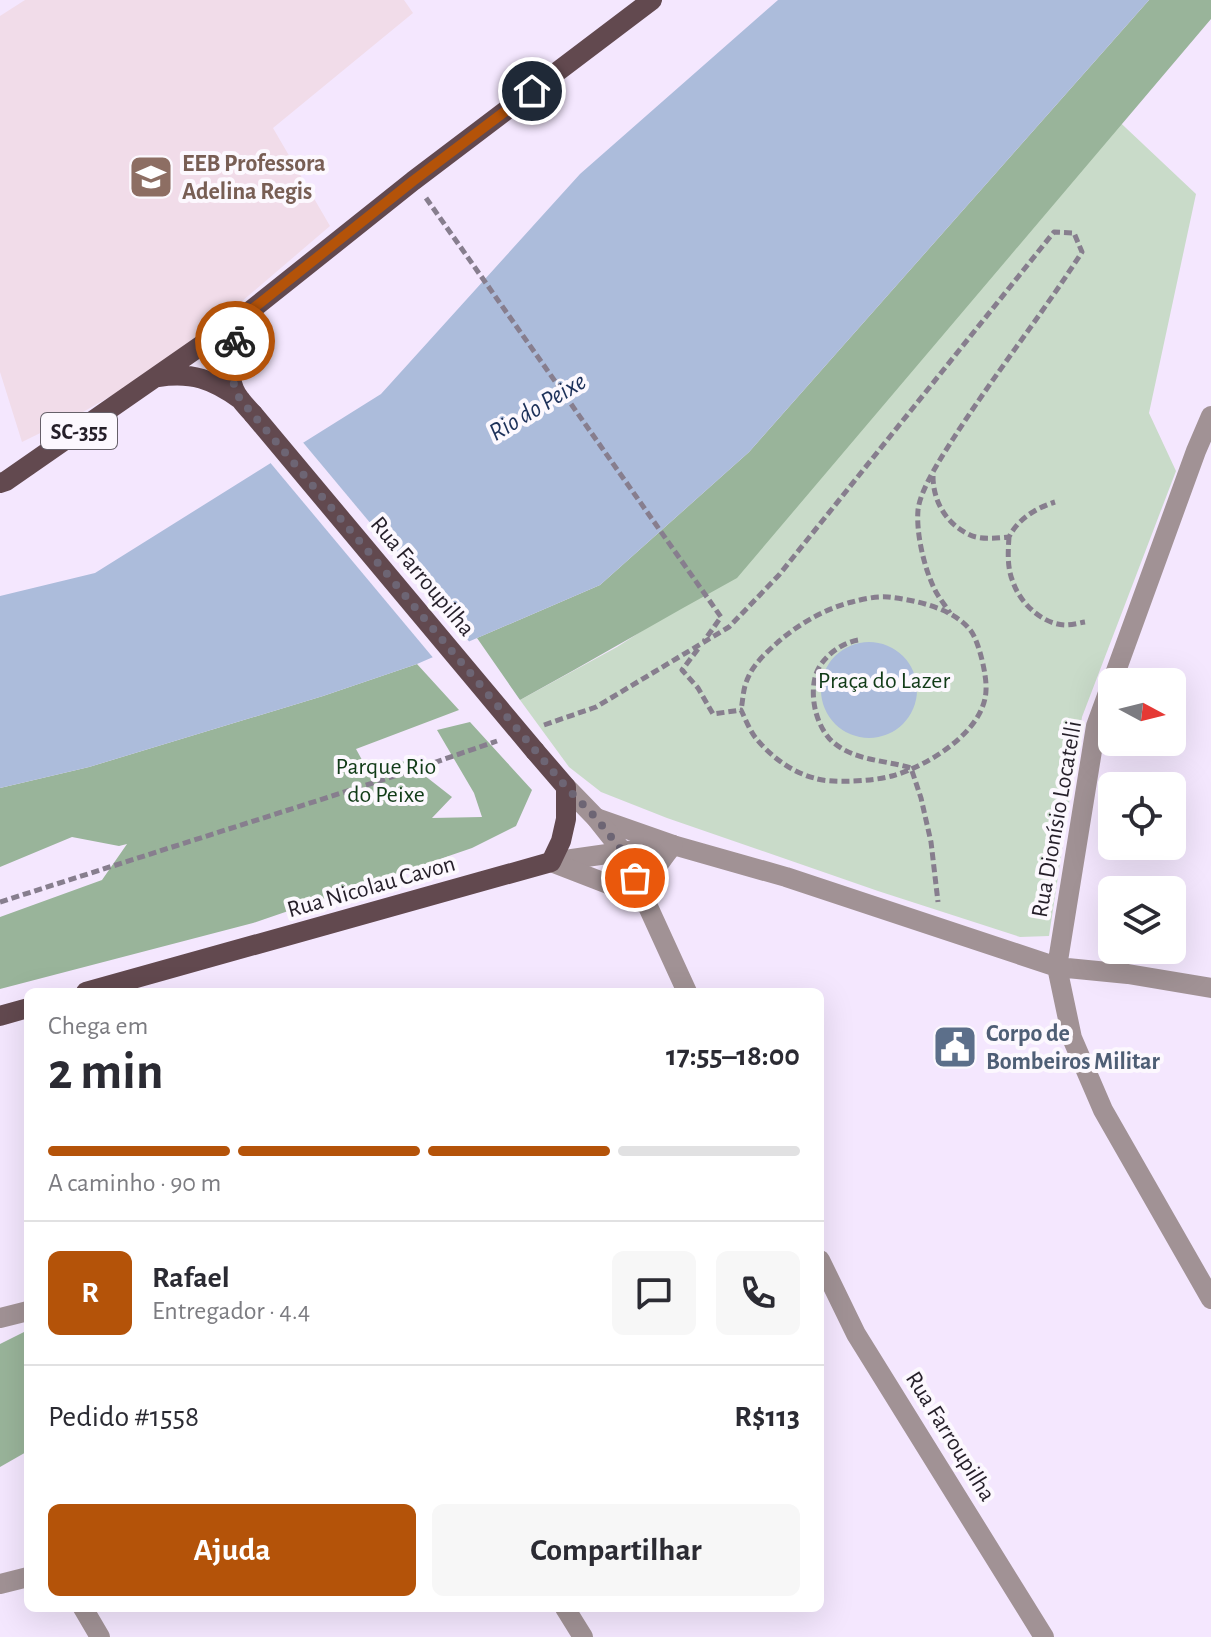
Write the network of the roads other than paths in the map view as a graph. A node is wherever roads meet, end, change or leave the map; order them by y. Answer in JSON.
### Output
{"nodes":[{"id":1,"x":651,"y":0,"type":"edge"},
{"id":2,"x":245,"y":315,"type":"junction"},
{"id":3,"x":158,"y":377,"type":"junction"},
{"id":4,"x":247,"y":406,"type":"junction"},
{"id":5,"x":1211,"y":416,"type":"edge"},
{"id":6,"x":0,"y":483,"type":"edge"},
{"id":7,"x":566,"y":787,"type":"junction"},
{"id":8,"x":596,"y":818,"type":"junction"},
{"id":9,"x":673,"y":845,"type":"junction"},
{"id":10,"x":623,"y":852,"type":"junction"},
{"id":11,"x":551,"y":862,"type":"junction"},
{"id":12,"x":647,"y":905,"type":"junction"},
{"id":13,"x":1057,"y":967,"type":"junction"},
{"id":14,"x":100,"y":988,"type":"edge"},
{"id":15,"x":684,"y":988,"type":"edge"},
{"id":16,"x":1211,"y":988,"type":"edge"},
{"id":17,"x":24,"y":1009,"type":"edge"},
{"id":18,"x":0,"y":1016,"type":"edge"},
{"id":19,"x":824,"y":1268,"type":"edge"},
{"id":20,"x":1211,"y":1299,"type":"edge"},
{"id":21,"x":24,"y":1312,"type":"edge"},
{"id":22,"x":0,"y":1318,"type":"edge"},
{"id":23,"x":24,"y":1578,"type":"edge"},
{"id":24,"x":0,"y":1584,"type":"edge"},
{"id":25,"x":85,"y":1612,"type":"edge"},
{"id":26,"x":567,"y":1612,"type":"edge"},
{"id":27,"x":100,"y":1637,"type":"edge"},
{"id":28,"x":583,"y":1637,"type":"edge"},
{"id":29,"x":1044,"y":1637,"type":"edge"}],
"edges":[{"from":1,"to":2,"type":"main road","number":"SC-355"},
{"from":2,"to":3,"type":"main road","number":"SC-355"},
{"from":2,"to":4,"type":"main road","name":"Rua Farroupilha"},
{"from":3,"to":4,"type":"main road","name":"Rua Farroupilha"},
{"from":3,"to":6,"type":"main road","number":"SC-355"},
{"from":4,"to":7,"type":"main road","name":"Rua Farroupilha","bridge":true},
{"from":5,"to":13,"type":"street","name":"Rua Dionísio Locatelli"},
{"from":7,"to":8,"type":"street","name":"Rua Farroupilha"},
{"from":7,"to":11,"type":"main road"},
{"from":8,"to":9,"type":"street","name":"Rua Nicolau Cavon"},
{"from":8,"to":10,"type":"street","name":"Rua Farroupilha"},
{"from":9,"to":10,"type":"street","name":"Rua Nicolau Cavon"},
{"from":9,"to":12,"type":"street"},
{"from":9,"to":13,"type":"street","name":"Rua Nicolau Cavon"},
{"from":10,"to":11,"type":"street","name":"Rua Nicolau Cavon"},
{"from":10,"to":12,"type":"street","name":"Rua Farroupilha"},
{"from":11,"to":12,"type":"street"},
{"from":11,"to":14,"type":"main road","name":"Rua Nicolau Cavon"},
{"from":12,"to":15,"type":"street","name":"Rua Farroupilha"},
{"from":13,"to":16,"type":"street","name":"Rua Nicolau Cavon"},
{"from":13,"to":20,"type":"street"},
{"from":17,"to":18,"type":"main road"},
{"from":19,"to":29,"type":"street","name":"Rua Farroupilha"},
{"from":21,"to":22,"type":"street"},
{"from":23,"to":24,"type":"street"},
{"from":25,"to":27,"type":"street"},
{"from":26,"to":28,"type":"street"}]}
